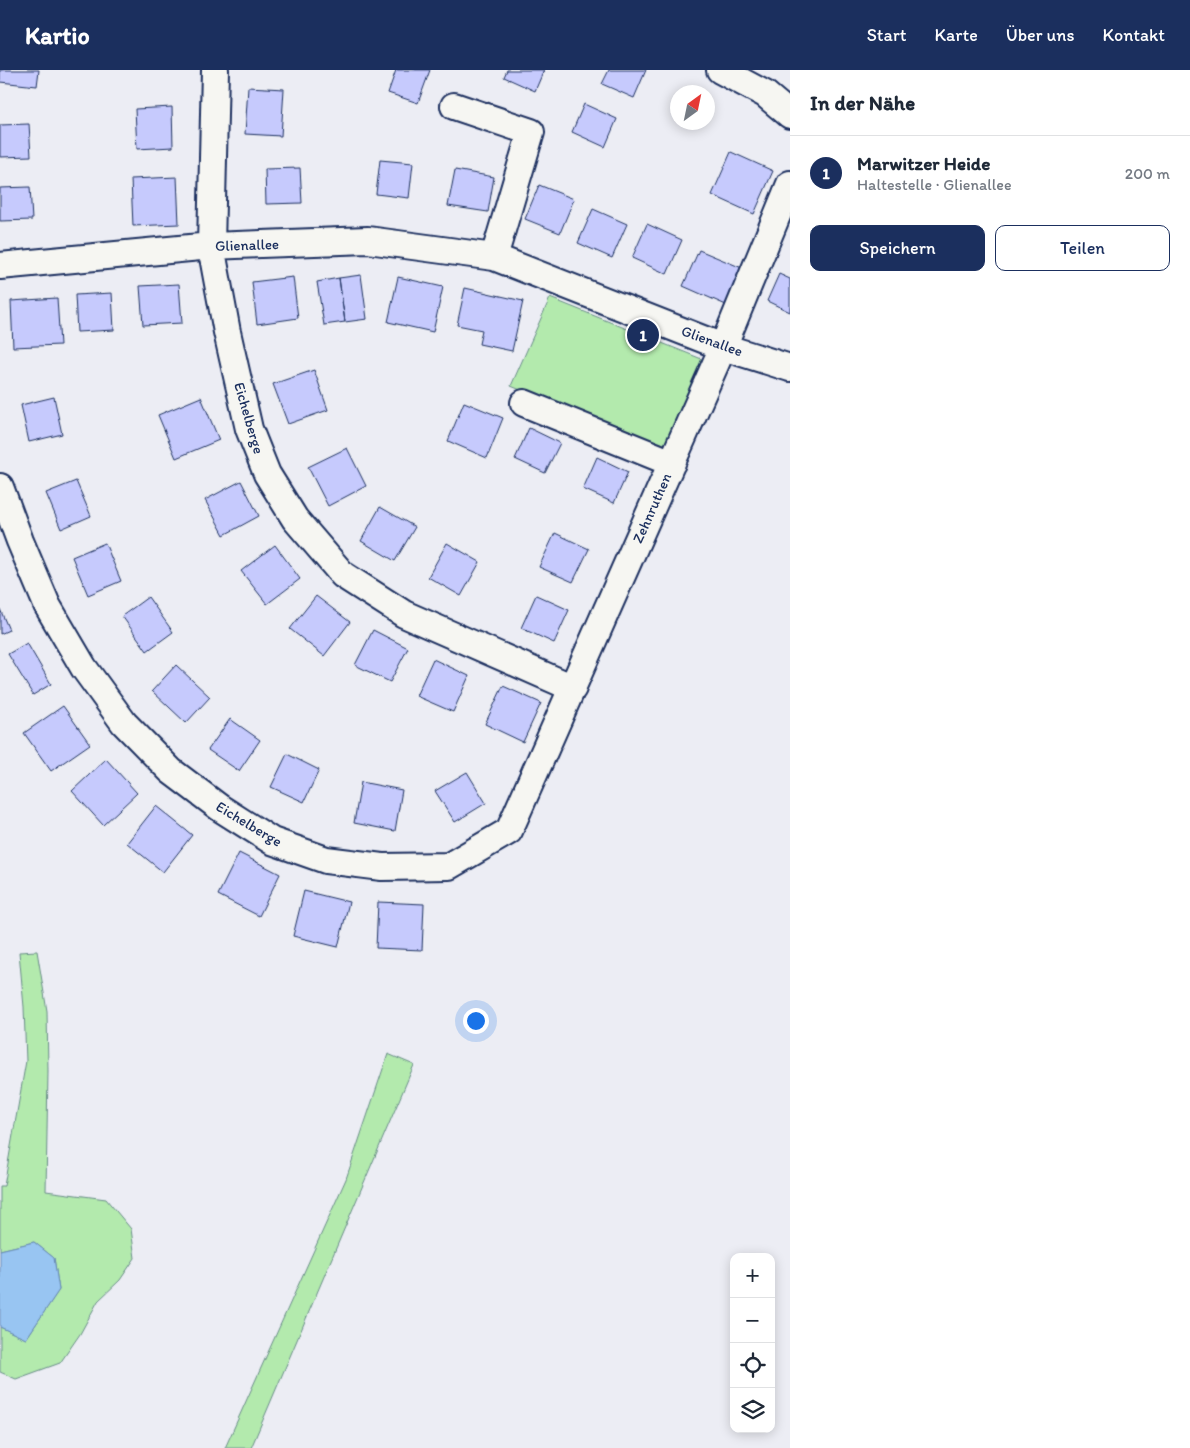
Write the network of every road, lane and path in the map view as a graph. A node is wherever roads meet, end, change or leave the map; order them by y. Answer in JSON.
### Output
{"nodes":[{"id":1,"x":215,"y":70,"type":"edge"},
{"id":2,"x":720,"y":70,"type":"edge"},
{"id":3,"x":454,"y":106,"type":"dead end"},
{"id":4,"x":790,"y":115,"type":"edge"},
{"id":5,"x":790,"y":184,"type":"edge"},
{"id":6,"x":211,"y":246,"type":"junction"},
{"id":7,"x":494,"y":257,"type":"junction"},
{"id":8,"x":0,"y":266,"type":"edge"},
{"id":9,"x":723,"y":347,"type":"junction"},
{"id":10,"x":790,"y":368,"type":"edge"},
{"id":11,"x":524,"y":403,"type":"dead end"},
{"id":12,"x":672,"y":463,"type":"junction"},
{"id":13,"x":0,"y":487,"type":"edge"},
{"id":14,"x":572,"y":688,"type":"junction"},
{"id":15,"x":509,"y":830,"type":"joint"}],
"edges":[{"from":1,"to":6,"type":"street","name":"Eichelberge"},
{"from":2,"to":4,"type":"street"},
{"from":3,"to":7,"type":"street"},
{"from":5,"to":9,"type":"street","name":"Zehnruthen"},
{"from":6,"to":7,"type":"street","name":"Glienallee"},
{"from":6,"to":8,"type":"street","name":"Glienallee"},
{"from":6,"to":14,"type":"street","name":"Eichelberge"},
{"from":7,"to":9,"type":"street","name":"Glienallee"},
{"from":9,"to":10,"type":"street","name":"Glienallee"},
{"from":9,"to":12,"type":"street","name":"Zehnruthen"},
{"from":11,"to":12,"type":"street"},
{"from":12,"to":14,"type":"street","name":"Zehnruthen"},
{"from":13,"to":15,"type":"street","name":"Eichelberge"},
{"from":14,"to":15,"type":"street","name":"Zehnruthen"}]}
